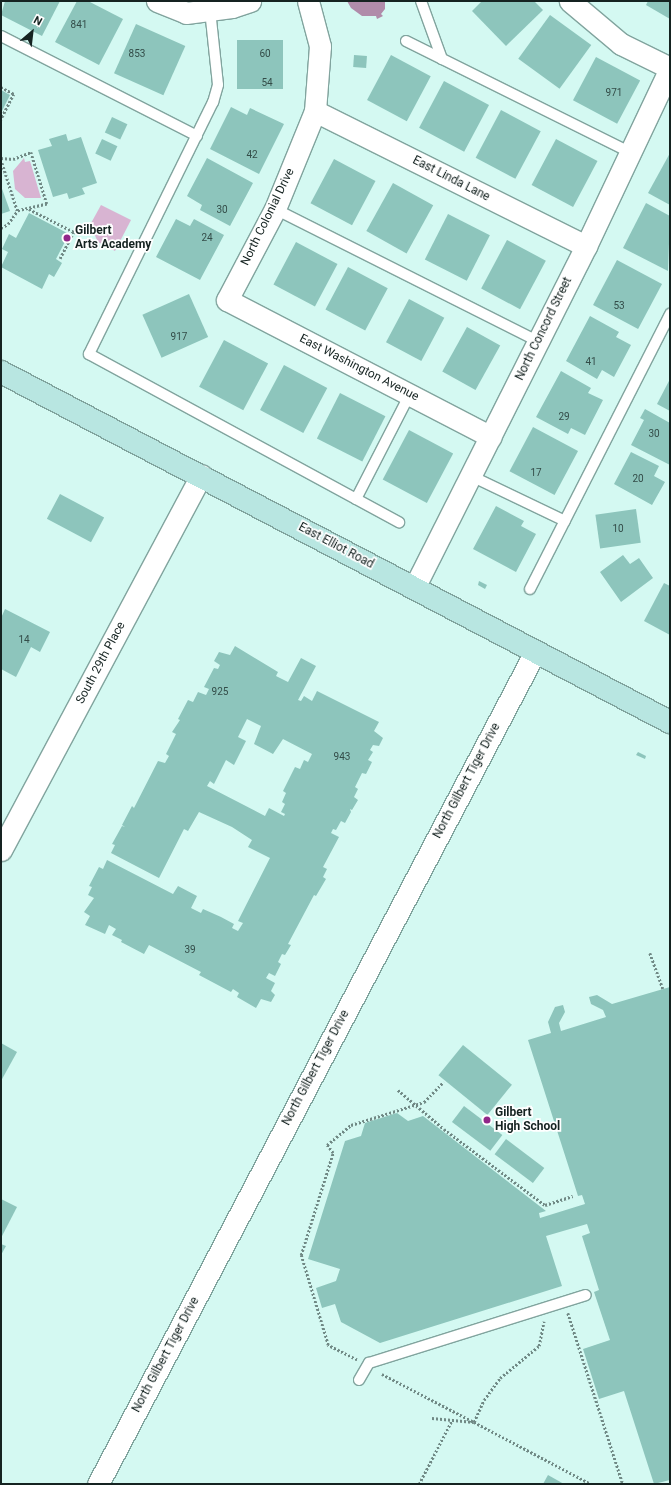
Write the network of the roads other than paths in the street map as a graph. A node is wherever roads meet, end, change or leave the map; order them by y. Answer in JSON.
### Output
{"nodes":[{"id":1,"x":157,"y":1,"type":"edge"},
{"id":2,"x":250,"y":1,"type":"edge"},
{"id":3,"x":308,"y":1,"type":"edge"},
{"id":4,"x":421,"y":1,"type":"edge"},
{"id":5,"x":570,"y":1,"type":"edge"},
{"id":6,"x":210,"y":10,"type":"junction"},
{"id":7,"x":1,"y":36,"type":"edge"},
{"id":8,"x":406,"y":41,"type":"dead end"},
{"id":9,"x":442,"y":59,"type":"junction"},
{"id":10,"x":670,"y":68,"type":"edge"},
{"id":11,"x":315,"y":111,"type":"junction"},
{"id":12,"x":197,"y":136,"type":"junction"},
{"id":13,"x":630,"y":152,"type":"junction"},
{"id":14,"x":275,"y":209,"type":"junction"},
{"id":15,"x":586,"y":246,"type":"junction"},
{"id":16,"x":227,"y":300,"type":"joint"},
{"id":17,"x":670,"y":314,"type":"edge"},
{"id":18,"x":538,"y":341,"type":"junction"},
{"id":19,"x":1,"y":372,"type":"edge"},
{"id":20,"x":410,"y":394,"type":"junction"},
{"id":21,"x":491,"y":436,"type":"junction"},
{"id":22,"x":201,"y":475,"type":"junction"},
{"id":23,"x":471,"y":476,"type":"junction"},
{"id":24,"x":356,"y":499,"type":"junction"},
{"id":25,"x":565,"y":521,"type":"junction"},
{"id":26,"x":399,"y":522,"type":"dead end"},
{"id":27,"x":414,"y":588,"type":"junction"},
{"id":28,"x":530,"y":589,"type":"dead end"},
{"id":29,"x":535,"y":652,"type":"junction"},
{"id":30,"x":670,"y":722,"type":"edge"},
{"id":31,"x":1,"y":850,"type":"edge"},
{"id":32,"x":586,"y":1295,"type":"dead end"},
{"id":33,"x":359,"y":1380,"type":"dead end"},
{"id":34,"x":98,"y":1484,"type":"edge"}],
"edges":[{"from":1,"to":6,"type":"street"},
{"from":2,"to":6,"type":"street"},
{"from":3,"to":11,"type":"street","name":"North Colonial Drive"},
{"from":4,"to":9,"type":"lane"},
{"from":5,"to":10,"type":"street"},
{"from":6,"to":12,"type":"lane"},
{"from":7,"to":12,"type":"lane"},
{"from":8,"to":9,"type":"lane"},
{"from":9,"to":13,"type":"lane"},
{"from":10,"to":13,"type":"street","name":"North Concord Street"},
{"from":11,"to":14,"type":"street","name":"North Colonial Drive"},
{"from":11,"to":15,"type":"street","name":"East Linda Lane"},
{"from":12,"to":24,"type":"lane"},
{"from":13,"to":15,"type":"street","name":"North Concord Street"},
{"from":14,"to":16,"type":"street","name":"North Colonial Drive"},
{"from":14,"to":18,"type":"lane"},
{"from":15,"to":18,"type":"street","name":"North Concord Street"},
{"from":16,"to":20,"type":"street","name":"East Washington Avenue"},
{"from":17,"to":25,"type":"lane"},
{"from":18,"to":21,"type":"street","name":"North Concord Street"},
{"from":19,"to":22,"type":"main road","name":"East Elliot Road"},
{"from":20,"to":21,"type":"street","name":"East Washington Avenue"},
{"from":20,"to":24,"type":"lane"},
{"from":21,"to":23,"type":"street","name":"North Concord Street"},
{"from":22,"to":27,"type":"main road","name":"East Elliot Road"},
{"from":22,"to":31,"type":"street","name":"South 29th Place"},
{"from":23,"to":25,"type":"lane"},
{"from":23,"to":27,"type":"street","name":"North Concord Street"},
{"from":24,"to":26,"type":"lane"},
{"from":25,"to":28,"type":"lane"},
{"from":27,"to":29,"type":"main road","name":"East Elliot Road"},
{"from":29,"to":30,"type":"main road","name":"East Elliot Road"},
{"from":29,"to":34,"type":"street","name":"North Gilbert Tiger Drive"},
{"from":32,"to":33,"type":"lane"}]}
